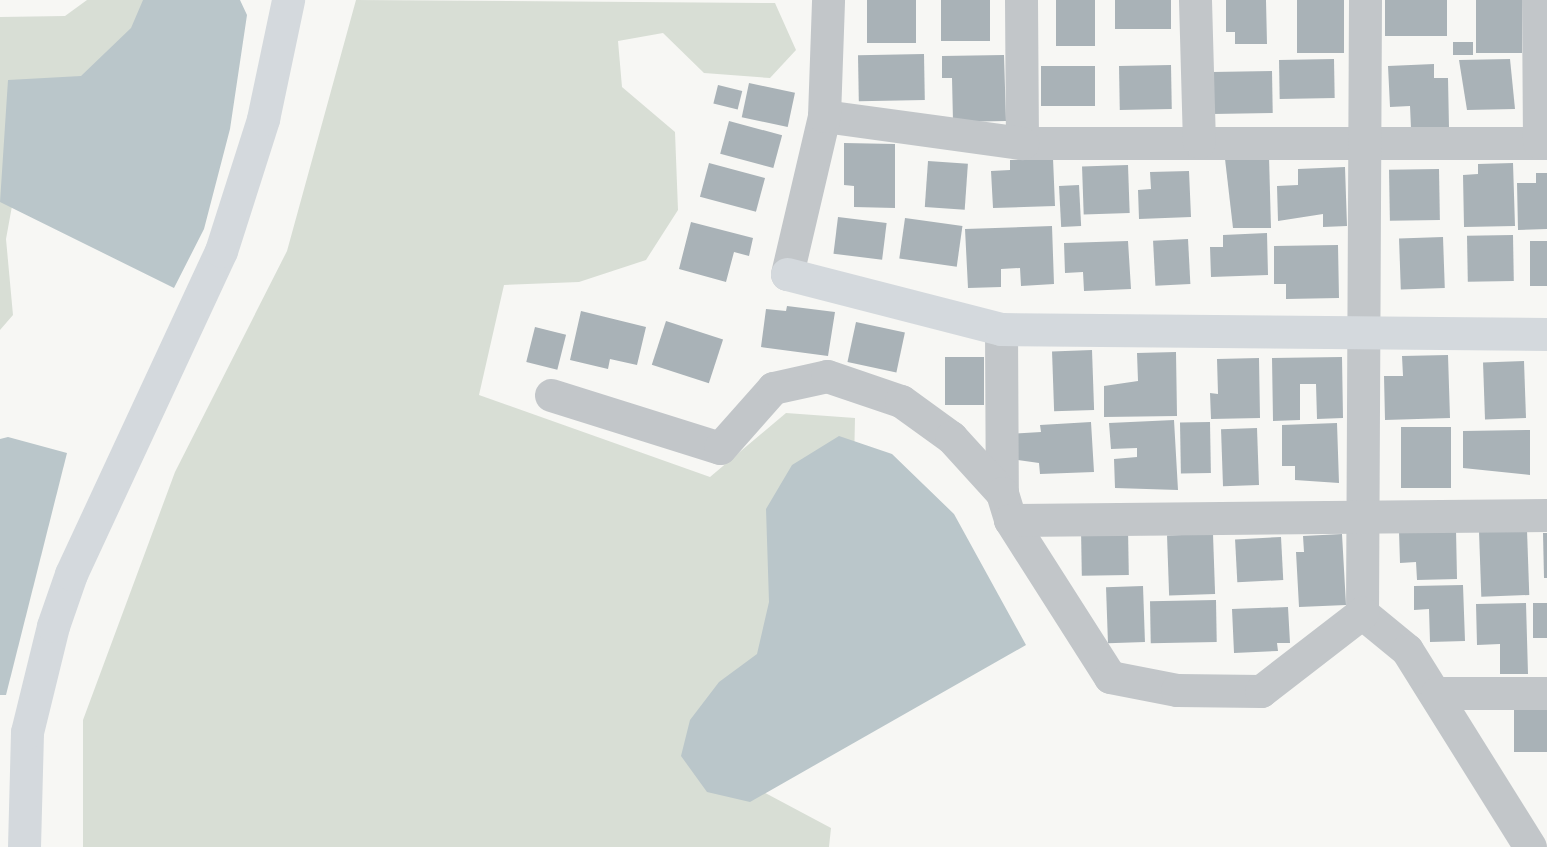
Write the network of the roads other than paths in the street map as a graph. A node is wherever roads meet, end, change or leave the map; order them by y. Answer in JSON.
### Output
{"nodes":[{"id":1,"x":288,"y":0,"type":"edge"},
{"id":2,"x":828,"y":0,"type":"edge"},
{"id":3,"x":1021,"y":0,"type":"edge"},
{"id":4,"x":1195,"y":0,"type":"edge"},
{"id":5,"x":1365,"y":0,"type":"edge"},
{"id":6,"x":1538,"y":0,"type":"edge"},
{"id":7,"x":824,"y":116,"type":"junction"},
{"id":8,"x":1199,"y":142,"type":"junction"},
{"id":9,"x":1543,"y":142,"type":"edge"},
{"id":10,"x":1022,"y":143,"type":"junction"},
{"id":11,"x":1366,"y":143,"type":"junction"},
{"id":12,"x":1001,"y":329,"type":"junction"},
{"id":13,"x":1364,"y":333,"type":"junction"},
{"id":14,"x":1547,"y":334,"type":"edge"},
{"id":15,"x":551,"y":395,"type":"dead end"},
{"id":16,"x":1006,"y":506,"type":"junction"},
{"id":17,"x":1361,"y":514,"type":"junction"},
{"id":18,"x":1547,"y":514,"type":"edge"},
{"id":19,"x":1362,"y":613,"type":"junction"},
{"id":20,"x":1437,"y":693,"type":"junction"},
{"id":21,"x":1547,"y":693,"type":"edge"},
{"id":22,"x":24,"y":847,"type":"edge"},
{"id":23,"x":1530,"y":847,"type":"edge"}],
"edges":[{"from":1,"to":22,"type":"street"},
{"from":2,"to":7,"type":"street"},
{"from":3,"to":10,"type":"street"},
{"from":4,"to":8,"type":"street"},
{"from":5,"to":11,"type":"street"},
{"from":6,"to":9,"type":"street"},
{"from":7,"to":10,"type":"street"},
{"from":7,"to":12,"type":"street"},
{"from":8,"to":10,"type":"street"},
{"from":8,"to":11,"type":"street"},
{"from":9,"to":11,"type":"street"},
{"from":11,"to":13,"type":"street"},
{"from":12,"to":13,"type":"street"},
{"from":12,"to":16,"type":"street"},
{"from":13,"to":14,"type":"street"},
{"from":13,"to":17,"type":"street"},
{"from":15,"to":16,"type":"street"},
{"from":16,"to":17,"type":"street"},
{"from":16,"to":19,"type":"street"},
{"from":17,"to":18,"type":"street"},
{"from":17,"to":19,"type":"street"},
{"from":19,"to":20,"type":"street"},
{"from":20,"to":21,"type":"street"},
{"from":20,"to":23,"type":"street"}]}
